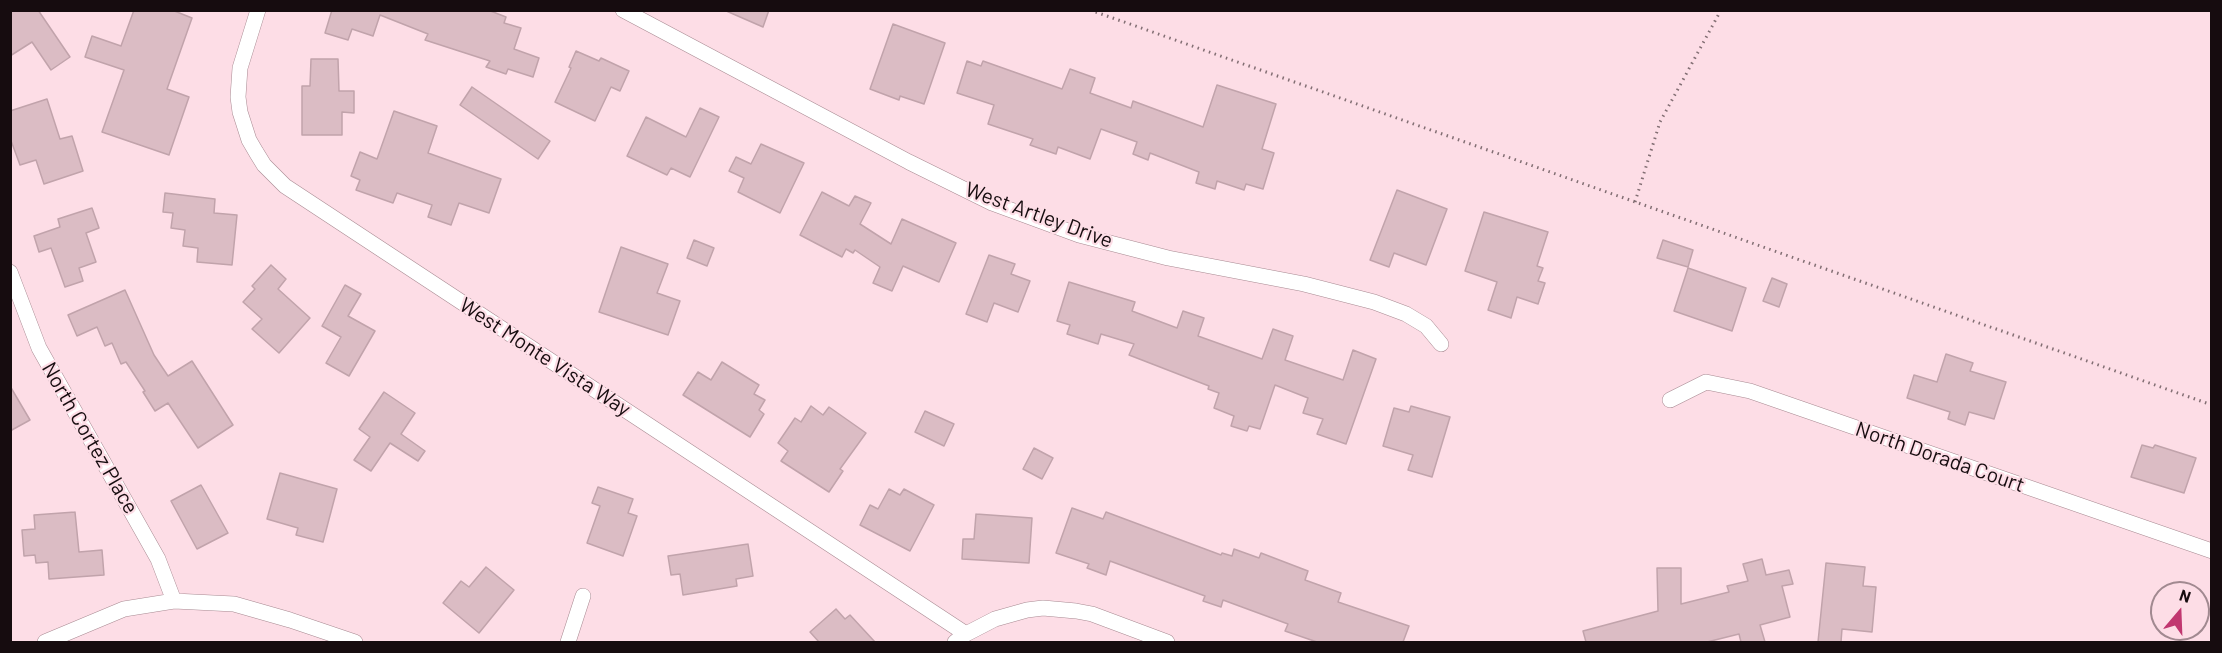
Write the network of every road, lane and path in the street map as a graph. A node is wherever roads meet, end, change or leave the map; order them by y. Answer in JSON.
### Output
{"nodes":[{"id":1,"x":258,"y":10,"type":"edge"},
{"id":2,"x":623,"y":10,"type":"edge"},
{"id":3,"x":1090,"y":10,"type":"edge"},
{"id":4,"x":1721,"y":10,"type":"edge"},
{"id":5,"x":1635,"y":202,"type":"junction"},
{"id":6,"x":10,"y":272,"type":"edge"},
{"id":7,"x":1442,"y":344,"type":"dead end"},
{"id":8,"x":1670,"y":400,"type":"dead end"},
{"id":9,"x":2211,"y":405,"type":"edge"},
{"id":10,"x":2211,"y":551,"type":"edge"},
{"id":11,"x":583,"y":596,"type":"dead end"},
{"id":12,"x":174,"y":601,"type":"junction"},
{"id":13,"x":67,"y":638,"type":"edge"},
{"id":14,"x":961,"y":638,"type":"edge"},
{"id":15,"x":45,"y":642,"type":"edge"},
{"id":16,"x":355,"y":642,"type":"edge"},
{"id":17,"x":568,"y":642,"type":"edge"},
{"id":18,"x":1167,"y":642,"type":"edge"}],
"edges":[{"from":1,"to":14,"type":"street","name":"West Monte Vista Way"},
{"from":2,"to":7,"type":"street","name":"West Artley Drive"},
{"from":3,"to":5,"type":"path"},
{"from":4,"to":5,"type":"path"},
{"from":5,"to":9,"type":"path"},
{"from":6,"to":12,"type":"street","name":"North Cortez Place"},
{"from":8,"to":10,"type":"street","name":"North Dorada Court"},
{"from":11,"to":17,"type":"street"},
{"from":12,"to":13,"type":"street"},
{"from":12,"to":16,"type":"street"},
{"from":13,"to":15,"type":"street"},
{"from":14,"to":18,"type":"street"}]}
